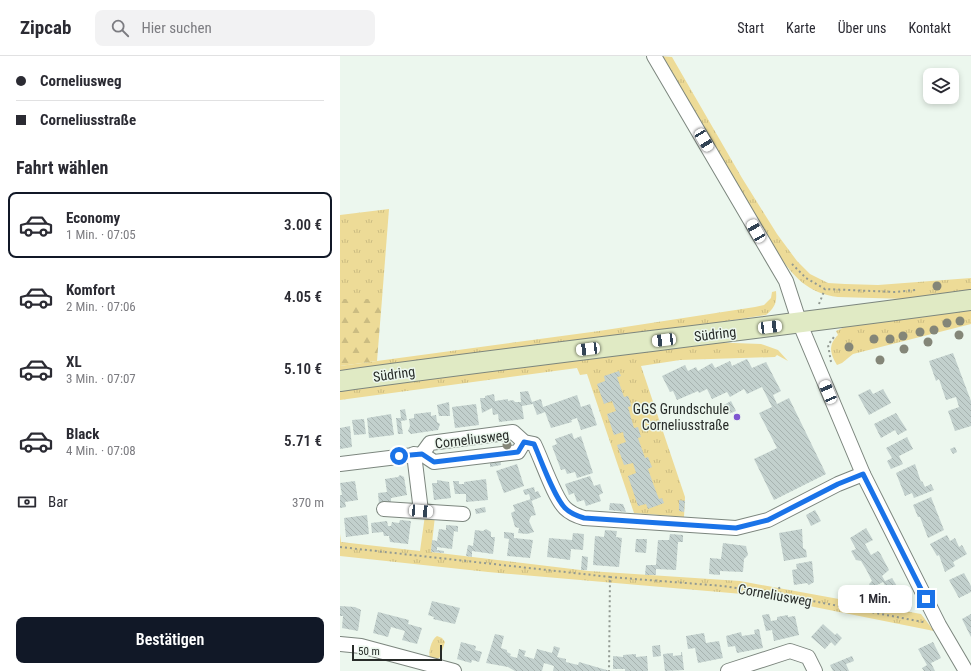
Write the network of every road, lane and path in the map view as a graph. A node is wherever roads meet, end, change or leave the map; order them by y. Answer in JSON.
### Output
{"nodes":[{"id":1,"x":654,"y":56,"type":"edge"},
{"id":2,"x":826,"y":289,"type":"dead end"},
{"id":3,"x":918,"y":290,"type":"dead end"},
{"id":4,"x":971,"y":300,"type":"edge"},
{"id":5,"x":800,"y":324,"type":"junction"},
{"id":6,"x":340,"y":381,"type":"edge"},
{"id":7,"x":524,"y":442,"type":"junction"},
{"id":8,"x":418,"y":454,"type":"junction"},
{"id":9,"x":340,"y":464,"type":"edge"},
{"id":10,"x":863,"y":474,"type":"junction"},
{"id":11,"x":384,"y":509,"type":"dead end"},
{"id":12,"x":421,"y":511,"type":"junction"},
{"id":13,"x":463,"y":514,"type":"dead end"},
{"id":14,"x":340,"y":547,"type":"edge"},
{"id":15,"x":610,"y":577,"type":"junction"},
{"id":16,"x":779,"y":586,"type":"dead end"},
{"id":17,"x":781,"y":595,"type":"junction"},
{"id":18,"x":939,"y":626,"type":"junction"},
{"id":19,"x":340,"y":644,"type":"edge"},
{"id":20,"x":422,"y":666,"type":"edge"},
{"id":21,"x":445,"y":670,"type":"edge"},
{"id":22,"x":609,"y":671,"type":"edge"},
{"id":23,"x":728,"y":671,"type":"edge"},
{"id":24,"x":815,"y":671,"type":"edge"},
{"id":25,"x":966,"y":671,"type":"edge"}],
"edges":[{"from":1,"to":5,"type":"street"},
{"from":2,"to":3,"type":"path"},
{"from":4,"to":5,"type":"main road","name":"Südring"},
{"from":5,"to":6,"type":"main road","name":"Südring"},
{"from":5,"to":10,"type":"street"},
{"from":7,"to":8,"type":"street","name":"Corneliusweg"},
{"from":7,"to":8,"type":"street","name":"Corneliusweg"},
{"from":7,"to":10,"type":"street","name":"Corneliusweg"},
{"from":8,"to":9,"type":"street"},
{"from":8,"to":12,"type":"street"},
{"from":10,"to":18,"type":"street"},
{"from":11,"to":12,"type":"street"},
{"from":12,"to":13,"type":"street"},
{"from":14,"to":15,"type":"path","name":"Corneliusweg"},
{"from":15,"to":17,"type":"path","name":"Corneliusweg"},
{"from":15,"to":22,"type":"path"},
{"from":16,"to":17,"type":"path"},
{"from":17,"to":18,"type":"path","name":"Corneliusweg"},
{"from":18,"to":25,"type":"street"},
{"from":19,"to":20,"type":"street"},
{"from":20,"to":21,"type":"street"},
{"from":23,"to":24,"type":"street"}]}
